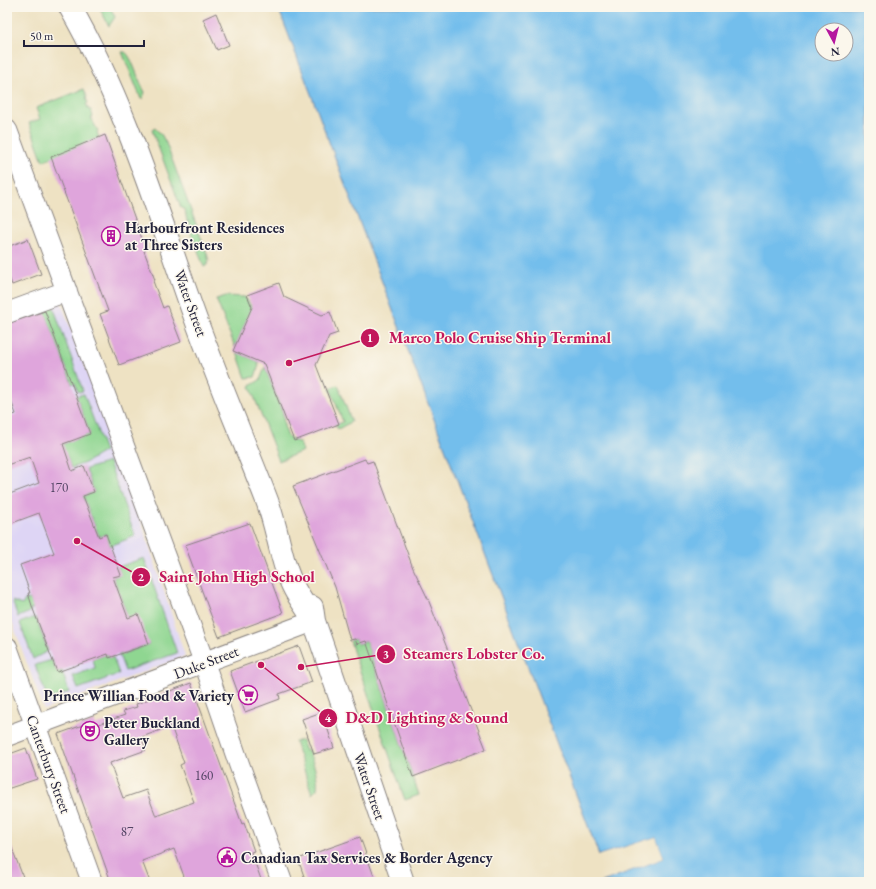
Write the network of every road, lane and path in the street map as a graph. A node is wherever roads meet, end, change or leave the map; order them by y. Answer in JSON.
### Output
{"nodes":[{"id":1,"x":70,"y":7,"type":"edge"},
{"id":2,"x":7,"y":130,"type":"edge"},
{"id":3,"x":67,"y":291,"type":"junction"},
{"id":4,"x":7,"y":313,"type":"edge"},
{"id":5,"x":314,"y":621,"type":"junction"},
{"id":6,"x":7,"y":646,"type":"edge"},
{"id":7,"x":204,"y":662,"type":"junction"},
{"id":8,"x":36,"y":726,"type":"junction"},
{"id":9,"x":7,"y":736,"type":"edge"},
{"id":10,"x":92,"y":882,"type":"edge"},
{"id":11,"x":282,"y":882,"type":"edge"},
{"id":12,"x":403,"y":882,"type":"edge"}],
"edges":[{"from":1,"to":5,"type":"main road","name":"Water Street"},
{"from":2,"to":3,"type":"street"},
{"from":3,"to":4,"type":"street"},
{"from":3,"to":7,"type":"street"},
{"from":5,"to":7,"type":"street","name":"Duke Street"},
{"from":5,"to":12,"type":"main road","name":"Water Street"},
{"from":6,"to":8,"type":"street","name":"Canterbury Street"},
{"from":7,"to":8,"type":"street","name":"Duke Street"},
{"from":7,"to":11,"type":"street"},
{"from":8,"to":9,"type":"street","name":"Duke Street"},
{"from":8,"to":10,"type":"street","name":"Canterbury Street"}]}
